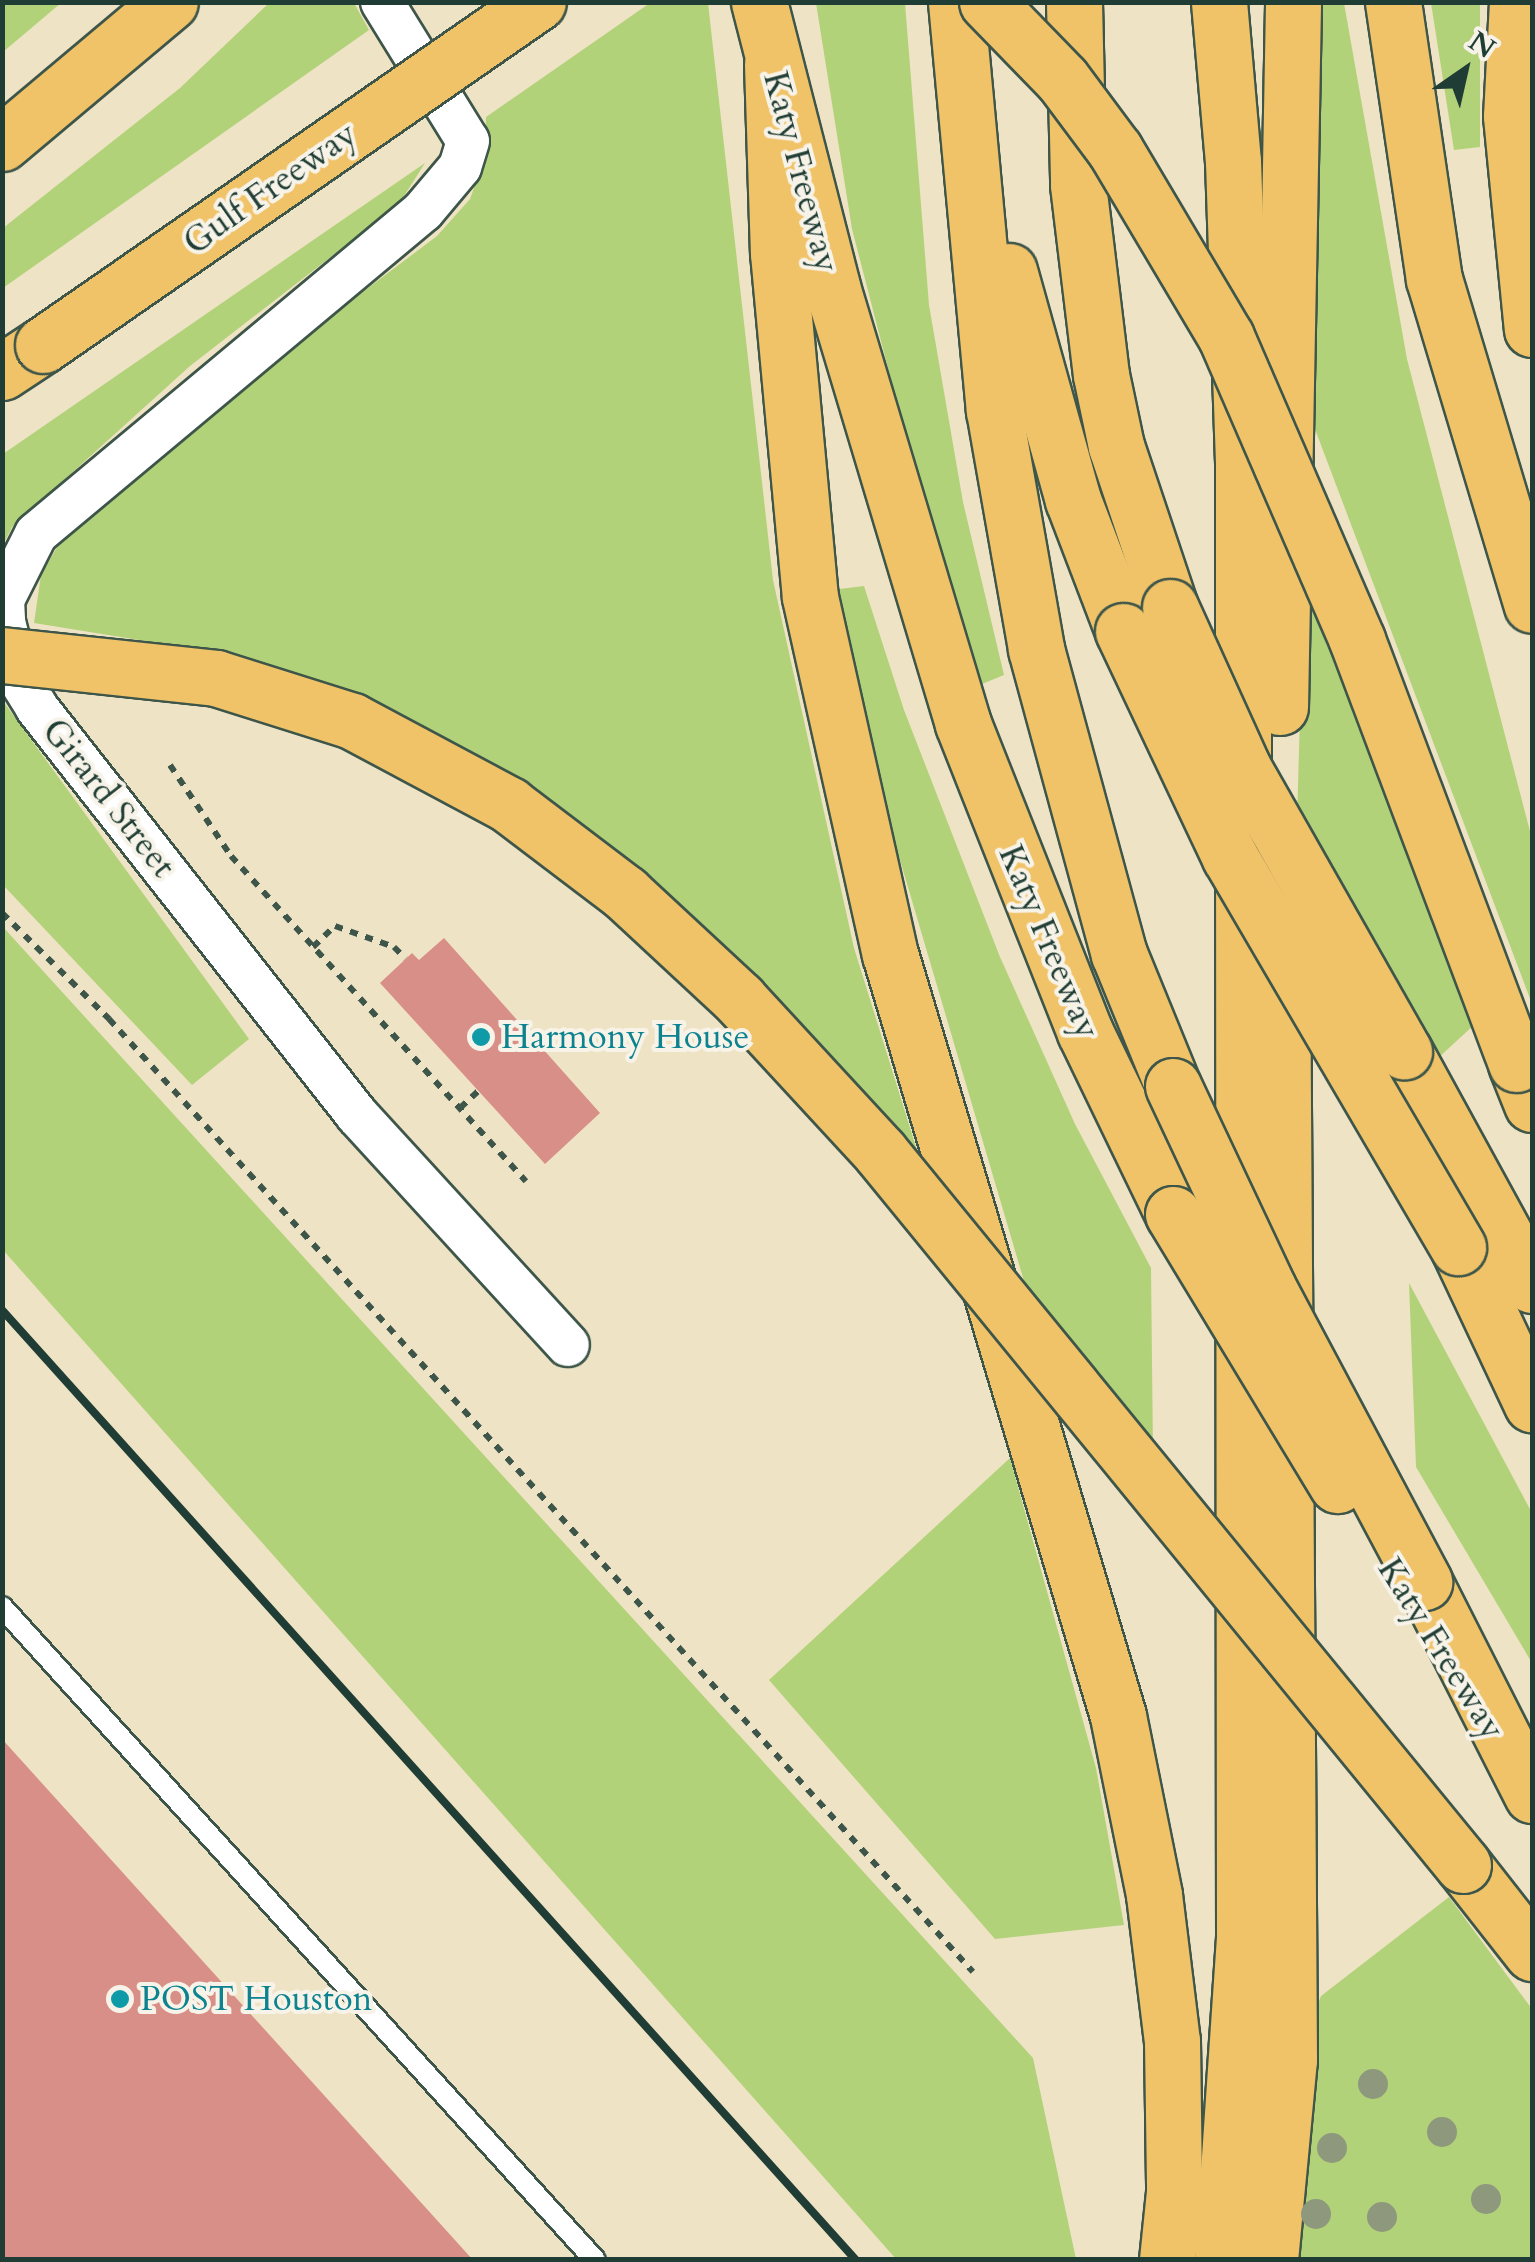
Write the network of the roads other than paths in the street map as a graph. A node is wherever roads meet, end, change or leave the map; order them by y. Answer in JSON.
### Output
{"nodes":[{"id":1,"x":170,"y":2,"type":"edge"},
{"id":2,"x":382,"y":2,"type":"edge"},
{"id":3,"x":538,"y":2,"type":"edge"},
{"id":4,"x":759,"y":2,"type":"edge"},
{"id":5,"x":956,"y":2,"type":"edge"},
{"id":6,"x":987,"y":2,"type":"edge"},
{"id":7,"x":1074,"y":2,"type":"edge"},
{"id":8,"x":1219,"y":2,"type":"edge"},
{"id":9,"x":1293,"y":2,"type":"edge"},
{"id":10,"x":1393,"y":2,"type":"edge"},
{"id":11,"x":1517,"y":2,"type":"edge"},
{"id":12,"x":772,"y":64,"type":"junction"},
{"id":13,"x":961,"y":68,"type":"junction"},
{"id":14,"x":2,"y":143,"type":"edge"},
{"id":15,"x":1532,"y":329,"type":"edge"},
{"id":16,"x":2,"y":372,"type":"edge"},
{"id":17,"x":1532,"y":605,"type":"edge"},
{"id":18,"x":1146,"y":619,"type":"junction"},
{"id":19,"x":2,"y":654,"type":"edge"},
{"id":20,"x":1524,"y":1084,"type":"edge"},
{"id":21,"x":1532,"y":1285,"type":"edge"},
{"id":22,"x":568,"y":1345,"type":"dead end"},
{"id":23,"x":1532,"y":1404,"type":"edge"},
{"id":24,"x":1426,"y":1603,"type":"junction"},
{"id":25,"x":2,"y":1607,"type":"edge"},
{"id":26,"x":1532,"y":1796,"type":"edge"},
{"id":27,"x":1532,"y":1953,"type":"edge"},
{"id":28,"x":596,"y":2260,"type":"edge"},
{"id":29,"x":1166,"y":2260,"type":"edge"},
{"id":30,"x":1222,"y":2260,"type":"edge"},
{"id":31,"x":1270,"y":2260,"type":"edge"}],
"edges":[{"from":1,"to":14,"type":"highway"},
{"from":2,"to":22,"type":"street","name":"Girard Street"},
{"from":3,"to":16,"type":"highway","name":"Gulf Freeway","bridge":true},
{"from":4,"to":12,"type":"highway","name":"Katy Freeway"},
{"from":5,"to":13,"type":"highway"},
{"from":6,"to":20,"type":"highway","bridge":true},
{"from":7,"to":18,"type":"highway"},
{"from":8,"to":30,"type":"highway"},
{"from":9,"to":31,"type":"highway"},
{"from":10,"to":17,"type":"highway"},
{"from":11,"to":15,"type":"highway"},
{"from":12,"to":24,"type":"highway","name":"Katy Freeway","bridge":true},
{"from":12,"to":29,"type":"highway"},
{"from":13,"to":18,"type":"highway"},
{"from":13,"to":24,"type":"highway","bridge":true},
{"from":18,"to":21,"type":"highway","bridge":true},
{"from":18,"to":23,"type":"highway","bridge":true},
{"from":19,"to":27,"type":"highway","bridge":true},
{"from":24,"to":26,"type":"highway"},
{"from":25,"to":28,"type":"lane"}]}
